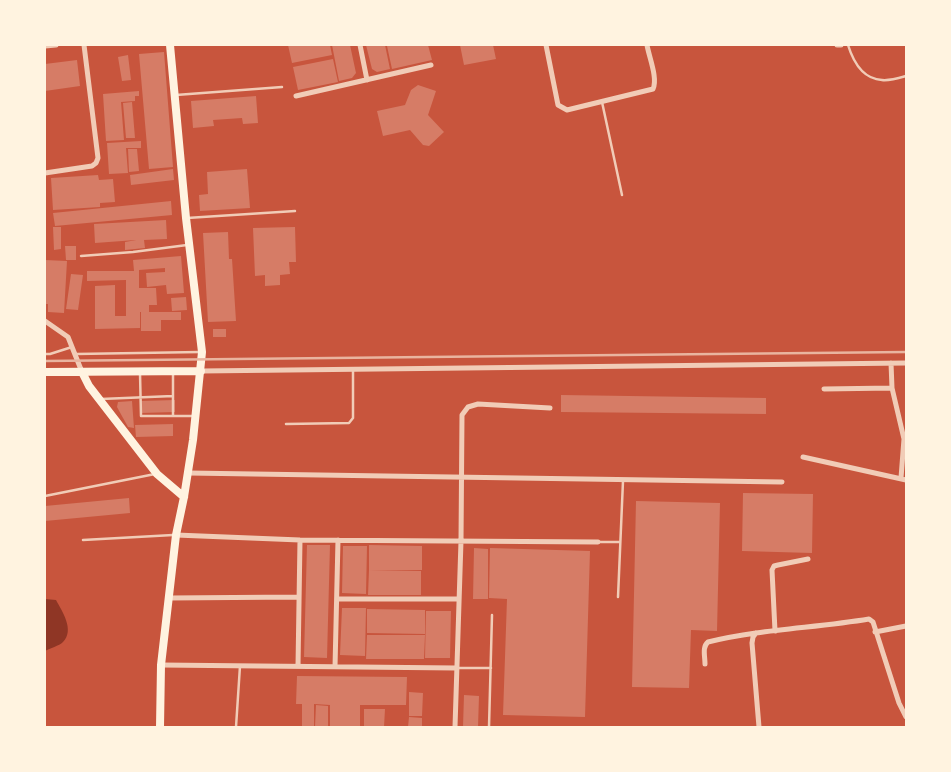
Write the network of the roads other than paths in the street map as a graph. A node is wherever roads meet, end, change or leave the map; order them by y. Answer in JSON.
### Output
{"nodes":[{"id":1,"x":56,"y":45,"type":"edge"},
{"id":2,"x":84,"y":45,"type":"edge"},
{"id":3,"x":170,"y":45,"type":"edge"},
{"id":4,"x":360,"y":45,"type":"edge"},
{"id":5,"x":546,"y":45,"type":"edge"},
{"id":6,"x":646,"y":45,"type":"edge"},
{"id":7,"x":838,"y":45,"type":"edge"},
{"id":8,"x":841,"y":45,"type":"edge"},
{"id":9,"x":848,"y":45,"type":"edge"},
{"id":10,"x":45,"y":46,"type":"edge"},
{"id":11,"x":431,"y":65,"type":"dead end"},
{"id":12,"x":906,"y":76,"type":"edge"},
{"id":13,"x":367,"y":80,"type":"junction"},
{"id":14,"x":282,"y":87,"type":"dead end"},
{"id":15,"x":174,"y":96,"type":"junction"},
{"id":16,"x":296,"y":96,"type":"dead end"},
{"id":17,"x":602,"y":102,"type":"junction"},
{"id":18,"x":45,"y":173,"type":"edge"},
{"id":19,"x":622,"y":195,"type":"dead end"},
{"id":20,"x":295,"y":211,"type":"dead end"},
{"id":21,"x":186,"y":218,"type":"junction"},
{"id":22,"x":189,"y":244,"type":"junction"},
{"id":23,"x":81,"y":256,"type":"dead end"},
{"id":24,"x":45,"y":322,"type":"edge"},
{"id":25,"x":73,"y":347,"type":"junction"},
{"id":26,"x":202,"y":352,"type":"junction"},
{"id":27,"x":45,"y":354,"type":"edge"},
{"id":28,"x":75,"y":354,"type":"junction"},
{"id":29,"x":891,"y":363,"type":"junction"},
{"id":30,"x":906,"y":363,"type":"edge"},
{"id":31,"x":353,"y":369,"type":"junction"},
{"id":32,"x":201,"y":370,"type":"junction"},
{"id":33,"x":140,"y":371,"type":"junction"},
{"id":34,"x":173,"y":371,"type":"junction"},
{"id":35,"x":45,"y":372,"type":"edge"},
{"id":36,"x":82,"y":372,"type":"junction"},
{"id":37,"x":892,"y":388,"type":"junction"},
{"id":38,"x":824,"y":389,"type":"dead end"},
{"id":39,"x":173,"y":396,"type":"junction"},
{"id":40,"x":140,"y":398,"type":"junction"},
{"id":41,"x":99,"y":399,"type":"junction"},
{"id":42,"x":550,"y":408,"type":"dead end"},
{"id":43,"x":173,"y":416,"type":"junction"},
{"id":44,"x":196,"y":416,"type":"junction"},
{"id":45,"x":286,"y":424,"type":"dead end"},
{"id":46,"x":803,"y":457,"type":"dead end"},
{"id":47,"x":188,"y":473,"type":"junction"},
{"id":48,"x":157,"y":474,"type":"junction"},
{"id":49,"x":461,"y":477,"type":"junction"},
{"id":50,"x":904,"y":479,"type":"edge"},
{"id":51,"x":623,"y":480,"type":"junction"},
{"id":52,"x":782,"y":482,"type":"dead end"},
{"id":53,"x":45,"y":496,"type":"edge"},
{"id":54,"x":184,"y":497,"type":"junction"},
{"id":55,"x":176,"y":535,"type":"junction"},
{"id":56,"x":83,"y":540,"type":"dead end"},
{"id":57,"x":300,"y":540,"type":"junction"},
{"id":58,"x":338,"y":540,"type":"junction"},
{"id":59,"x":461,"y":541,"type":"junction"},
{"id":60,"x":598,"y":542,"type":"joint"},
{"id":61,"x":620,"y":542,"type":"junction"},
{"id":62,"x":808,"y":559,"type":"dead end"},
{"id":63,"x":618,"y":597,"type":"dead end"},
{"id":64,"x":169,"y":598,"type":"junction"},
{"id":65,"x":298,"y":598,"type":"junction"},
{"id":66,"x":337,"y":598,"type":"junction"},
{"id":67,"x":458,"y":599,"type":"junction"},
{"id":68,"x":492,"y":615,"type":"dead end"},
{"id":69,"x":906,"y":626,"type":"edge"},
{"id":70,"x":775,"y":631,"type":"junction"},
{"id":71,"x":875,"y":632,"type":"junction"},
{"id":72,"x":756,"y":633,"type":"junction"},
{"id":73,"x":705,"y":664,"type":"dead end"},
{"id":74,"x":161,"y":665,"type":"junction"},
{"id":75,"x":240,"y":666,"type":"junction"},
{"id":76,"x":298,"y":666,"type":"junction"},
{"id":77,"x":335,"y":667,"type":"junction"},
{"id":78,"x":456,"y":668,"type":"junction"},
{"id":79,"x":491,"y":668,"type":"junction"},
{"id":80,"x":906,"y":718,"type":"edge"},
{"id":81,"x":160,"y":727,"type":"edge"},
{"id":82,"x":236,"y":727,"type":"edge"},
{"id":83,"x":454,"y":727,"type":"edge"},
{"id":84,"x":489,"y":727,"type":"edge"},
{"id":85,"x":759,"y":727,"type":"edge"}],
"edges":[{"from":1,"to":10,"type":"street"},
{"from":2,"to":18,"type":"street"},
{"from":3,"to":15,"type":"main road"},
{"from":4,"to":13,"type":"street"},
{"from":5,"to":17,"type":"street"},
{"from":6,"to":17,"type":"street"},
{"from":7,"to":8,"type":"street"},
{"from":9,"to":12,"type":"lane"},
{"from":11,"to":13,"type":"street"},
{"from":13,"to":16,"type":"street"},
{"from":14,"to":15,"type":"lane"},
{"from":15,"to":21,"type":"main road"},
{"from":17,"to":19,"type":"lane"},
{"from":20,"to":21,"type":"lane"},
{"from":21,"to":22,"type":"main road"},
{"from":22,"to":23,"type":"lane"},
{"from":22,"to":26,"type":"main road"},
{"from":24,"to":25,"type":"street"},
{"from":25,"to":27,"type":"lane"},
{"from":25,"to":28,"type":"street"},
{"from":26,"to":28,"type":"lane"},
{"from":26,"to":32,"type":"main road"},
{"from":28,"to":36,"type":"street"},
{"from":29,"to":30,"type":"street"},
{"from":29,"to":31,"type":"street"},
{"from":29,"to":37,"type":"street"},
{"from":31,"to":32,"type":"street"},
{"from":31,"to":45,"type":"lane"},
{"from":32,"to":34,"type":"main road"},
{"from":32,"to":44,"type":"main road"},
{"from":33,"to":34,"type":"main road"},
{"from":33,"to":36,"type":"main road"},
{"from":33,"to":40,"type":"lane"},
{"from":34,"to":39,"type":"lane"},
{"from":35,"to":36,"type":"main road"},
{"from":36,"to":41,"type":"main road"},
{"from":37,"to":38,"type":"street"},
{"from":37,"to":50,"type":"street"},
{"from":39,"to":40,"type":"lane"},
{"from":39,"to":43,"type":"lane"},
{"from":40,"to":41,"type":"lane"},
{"from":40,"to":43,"type":"lane"},
{"from":41,"to":48,"type":"main road"},
{"from":42,"to":49,"type":"street"},
{"from":43,"to":44,"type":"lane"},
{"from":44,"to":47,"type":"main road"},
{"from":46,"to":50,"type":"street"},
{"from":47,"to":49,"type":"street"},
{"from":47,"to":54,"type":"main road"},
{"from":48,"to":53,"type":"lane"},
{"from":48,"to":54,"type":"main road"},
{"from":49,"to":51,"type":"street"},
{"from":49,"to":59,"type":"street"},
{"from":51,"to":52,"type":"street"},
{"from":51,"to":61,"type":"lane"},
{"from":54,"to":55,"type":"main road"},
{"from":55,"to":56,"type":"lane"},
{"from":55,"to":57,"type":"street"},
{"from":55,"to":64,"type":"main road"},
{"from":57,"to":58,"type":"street"},
{"from":57,"to":65,"type":"street"},
{"from":58,"to":59,"type":"street"},
{"from":58,"to":66,"type":"street"},
{"from":59,"to":60,"type":"street"},
{"from":59,"to":67,"type":"street"},
{"from":60,"to":61,"type":"lane"},
{"from":61,"to":63,"type":"lane"},
{"from":62,"to":70,"type":"street"},
{"from":64,"to":65,"type":"street"},
{"from":64,"to":74,"type":"main road"},
{"from":65,"to":76,"type":"street"},
{"from":66,"to":67,"type":"street"},
{"from":66,"to":77,"type":"street"},
{"from":67,"to":78,"type":"street"},
{"from":68,"to":79,"type":"lane"},
{"from":69,"to":71,"type":"street"},
{"from":70,"to":71,"type":"street"},
{"from":70,"to":72,"type":"street"},
{"from":71,"to":80,"type":"street"},
{"from":72,"to":73,"type":"street"},
{"from":72,"to":85,"type":"street"},
{"from":74,"to":75,"type":"street"},
{"from":74,"to":81,"type":"main road"},
{"from":75,"to":76,"type":"street"},
{"from":75,"to":82,"type":"lane"},
{"from":76,"to":77,"type":"street"},
{"from":77,"to":78,"type":"street"},
{"from":78,"to":79,"type":"lane"},
{"from":78,"to":83,"type":"street"},
{"from":79,"to":84,"type":"lane"}]}
